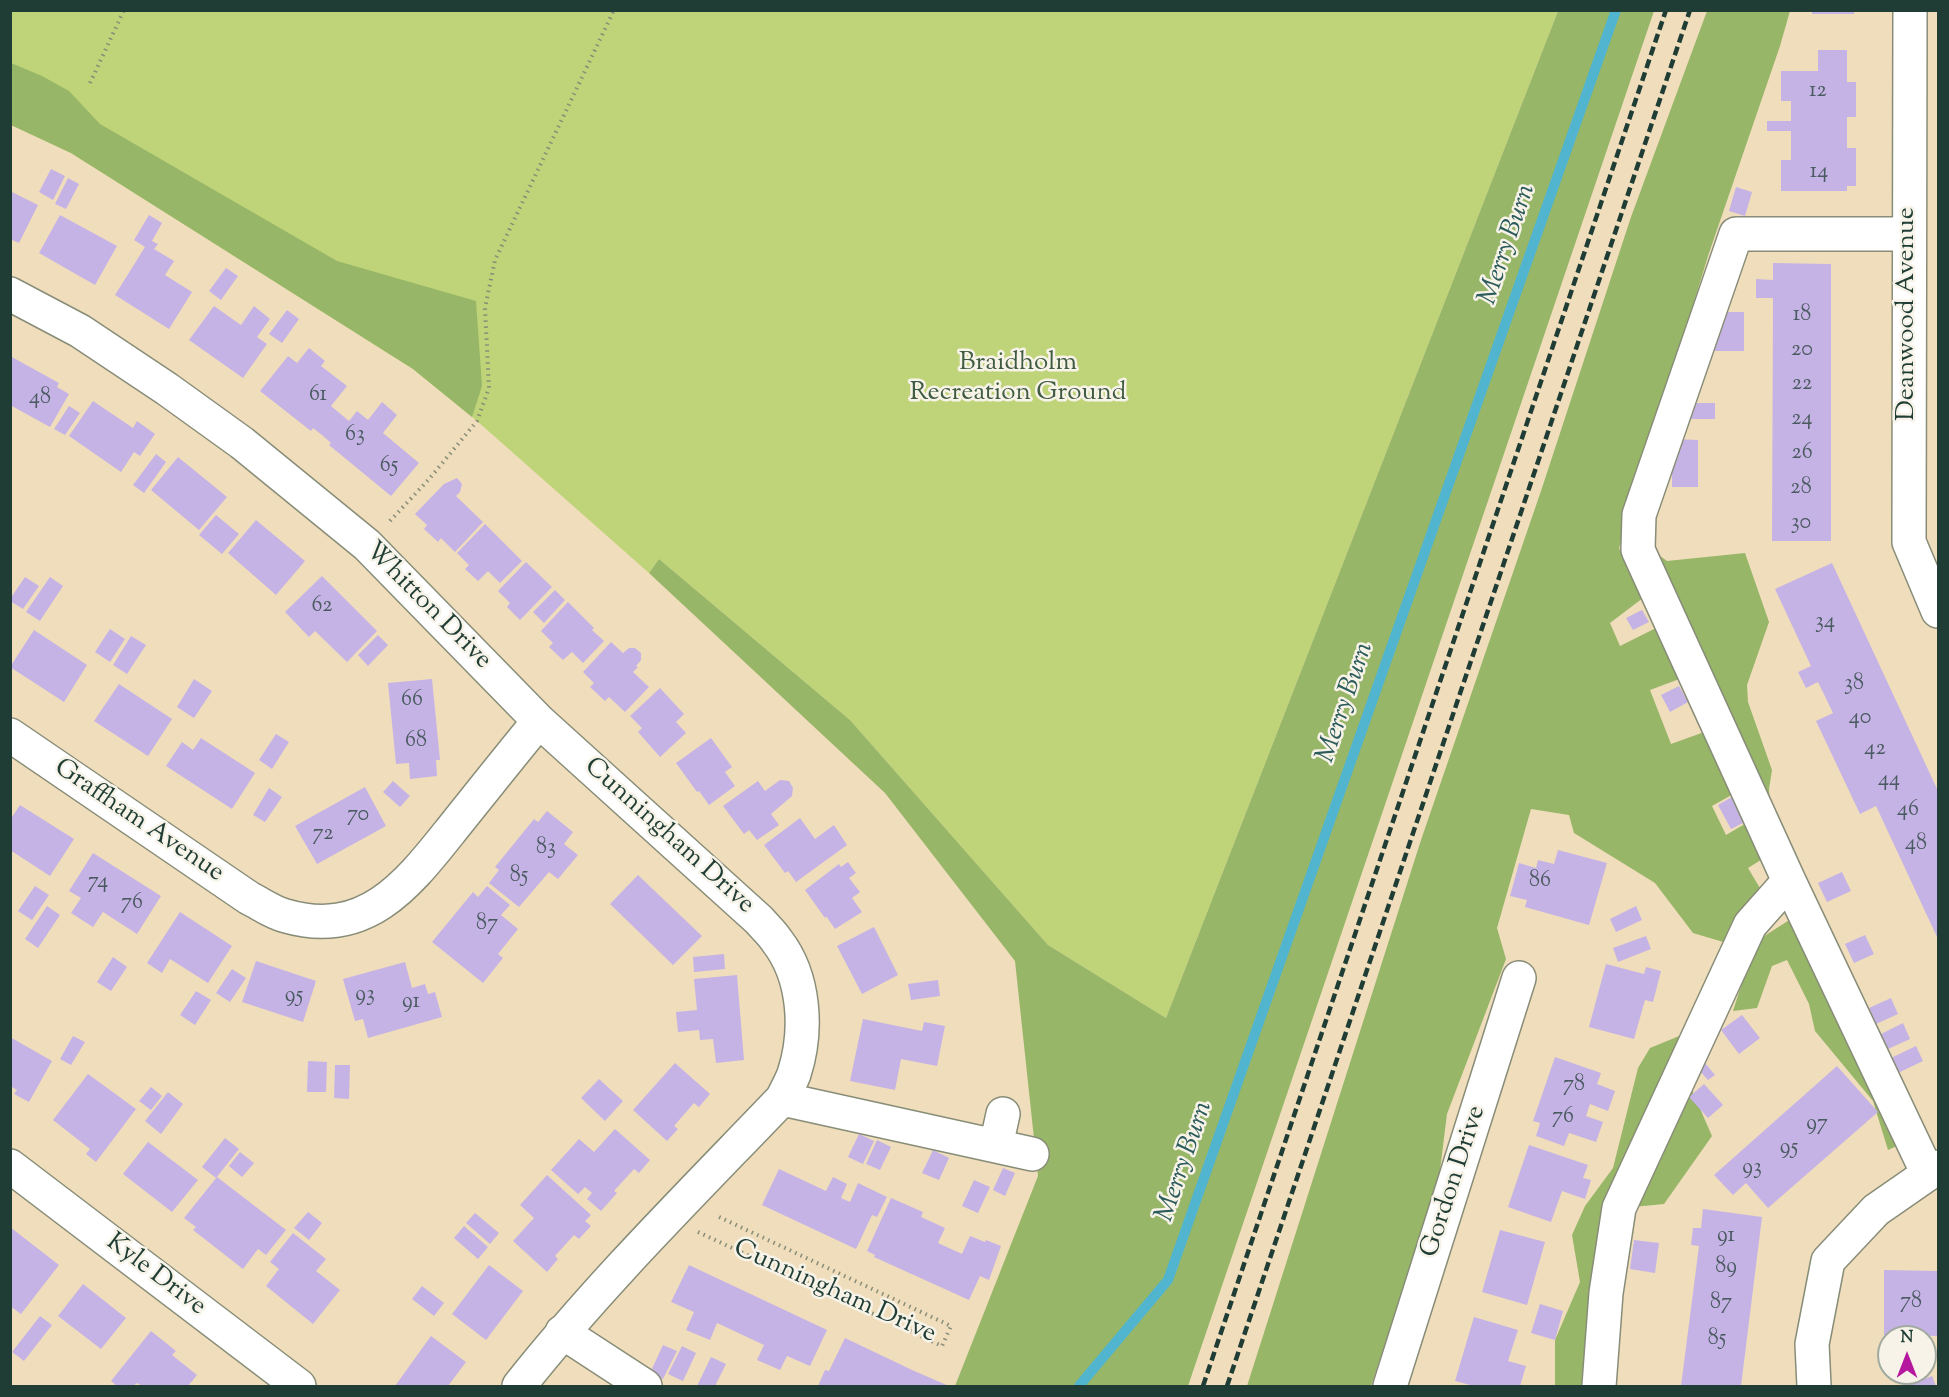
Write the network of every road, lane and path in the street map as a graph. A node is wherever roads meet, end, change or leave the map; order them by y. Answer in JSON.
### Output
{"nodes":[{"id":1,"x":124,"y":10,"type":"edge"},
{"id":2,"x":614,"y":10,"type":"edge"},
{"id":3,"x":1910,"y":10,"type":"edge"},
{"id":4,"x":90,"y":83,"type":"dead end"},
{"id":5,"x":1909,"y":234,"type":"junction"},
{"id":6,"x":10,"y":294,"type":"edge"},
{"id":7,"x":1924,"y":540,"type":"edge"},
{"id":8,"x":367,"y":545,"type":"junction"},
{"id":9,"x":1938,"y":610,"type":"edge"},
{"id":10,"x":539,"y":721,"type":"junction"},
{"id":11,"x":10,"y":735,"type":"edge"},
{"id":12,"x":1789,"y":881,"type":"junction"},
{"id":13,"x":1520,"y":978,"type":"dead end"},
{"id":14,"x":782,"y":1099,"type":"junction"},
{"id":15,"x":1003,"y":1114,"type":"dead end"},
{"id":16,"x":996,"y":1146,"type":"junction"},
{"id":17,"x":1032,"y":1154,"type":"dead end"},
{"id":18,"x":10,"y":1166,"type":"edge"},
{"id":19,"x":1935,"y":1170,"type":"edge"},
{"id":20,"x":676,"y":1209,"type":"junction"},
{"id":21,"x":562,"y":1332,"type":"junction"},
{"id":22,"x":298,"y":1386,"type":"edge"},
{"id":23,"x":519,"y":1386,"type":"edge"},
{"id":24,"x":645,"y":1386,"type":"edge"},
{"id":25,"x":1390,"y":1386,"type":"edge"},
{"id":26,"x":1599,"y":1386,"type":"edge"},
{"id":27,"x":1814,"y":1386,"type":"edge"}],
"edges":[{"from":1,"to":4,"type":"path"},
{"from":2,"to":8,"type":"path"},
{"from":3,"to":5,"type":"street","name":"Deanwood Avenue"},
{"from":5,"to":7,"type":"street","name":"Deanwood Avenue"},
{"from":5,"to":12,"type":"street"},
{"from":6,"to":8,"type":"street","name":"Whitton Drive"},
{"from":7,"to":9,"type":"street","name":"Deanwood Avenue"},
{"from":8,"to":10,"type":"street","name":"Whitton Drive"},
{"from":10,"to":11,"type":"street","name":"Graffham Avenue"},
{"from":10,"to":14,"type":"street","name":"Cunningham Drive"},
{"from":12,"to":19,"type":"street"},
{"from":12,"to":26,"type":"street"},
{"from":13,"to":25,"type":"street","name":"Gordon Drive"},
{"from":14,"to":16,"type":"street"},
{"from":14,"to":20,"type":"street","name":"Cunningham Drive"},
{"from":15,"to":16,"type":"street"},
{"from":16,"to":17,"type":"street"},
{"from":18,"to":22,"type":"street","name":"Kyle Drive"},
{"from":19,"to":27,"type":"street"},
{"from":20,"to":20,"type":"path","name":"Cunningham Drive"},
{"from":20,"to":21,"type":"street","name":"Cunningham Drive"},
{"from":21,"to":23,"type":"street","name":"Cunningham Drive"},
{"from":21,"to":24,"type":"street"}]}
